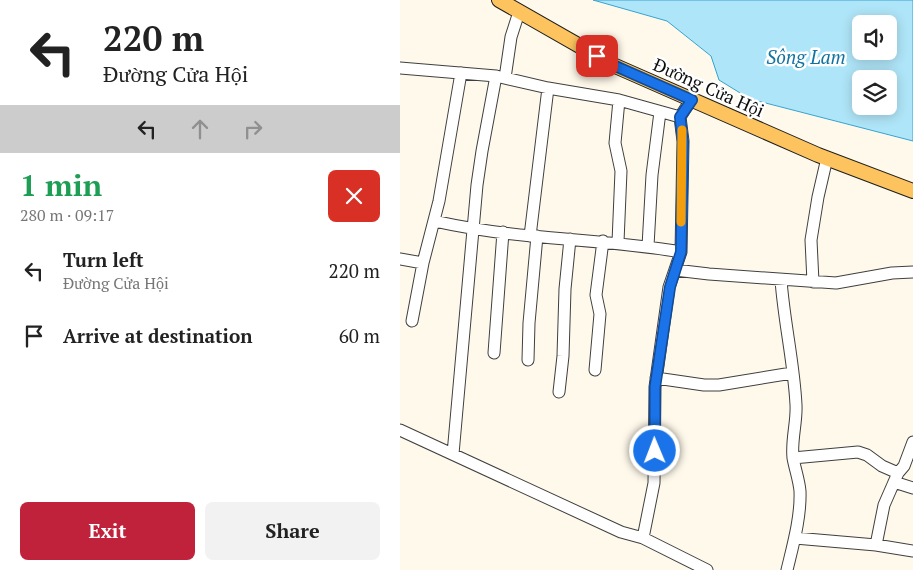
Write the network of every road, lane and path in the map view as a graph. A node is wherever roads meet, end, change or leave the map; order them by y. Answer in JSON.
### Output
{"nodes":[{"id":1,"x":499,"y":0,"type":"edge"},
{"id":2,"x":519,"y":12,"type":"junction"},
{"id":3,"x":400,"y":68,"type":"edge"},
{"id":4,"x":461,"y":73,"type":"junction"},
{"id":5,"x":500,"y":77,"type":"junction"},
{"id":6,"x":548,"y":88,"type":"junction"},
{"id":7,"x":619,"y":100,"type":"junction"},
{"id":8,"x":692,"y":100,"type":"junction"},
{"id":9,"x":660,"y":112,"type":"junction"},
{"id":10,"x":680,"y":117,"type":"junction"},
{"id":11,"x":827,"y":158,"type":"junction"},
{"id":12,"x":913,"y":192,"type":"edge"},
{"id":13,"x":434,"y":221,"type":"junction"},
{"id":14,"x":473,"y":229,"type":"junction"},
{"id":15,"x":502,"y":232,"type":"junction"},
{"id":16,"x":533,"y":236,"type":"junction"},
{"id":17,"x":570,"y":239,"type":"junction"},
{"id":18,"x":603,"y":241,"type":"junction"},
{"id":19,"x":618,"y":242,"type":"junction"},
{"id":20,"x":648,"y":246,"type":"junction"},
{"id":21,"x":681,"y":252,"type":"junction"},
{"id":22,"x":400,"y":259,"type":"edge"},
{"id":23,"x":423,"y":263,"type":"junction"},
{"id":24,"x":675,"y":270,"type":"junction"},
{"id":25,"x":913,"y":272,"type":"edge"},
{"id":26,"x":781,"y":280,"type":"junction"},
{"id":27,"x":813,"y":282,"type":"junction"},
{"id":28,"x":412,"y":321,"type":"dead end"},
{"id":29,"x":494,"y":354,"type":"dead end"},
{"id":30,"x":528,"y":360,"type":"dead end"},
{"id":31,"x":595,"y":370,"type":"dead end"},
{"id":32,"x":792,"y":373,"type":"junction"},
{"id":33,"x":656,"y":378,"type":"junction"},
{"id":34,"x":559,"y":392,"type":"dead end"},
{"id":35,"x":400,"y":430,"type":"edge"},
{"id":36,"x":913,"y":442,"type":"edge"},
{"id":37,"x":453,"y":454,"type":"junction"},
{"id":38,"x":794,"y":458,"type":"junction"},
{"id":39,"x":896,"y":478,"type":"junction"},
{"id":40,"x":913,"y":488,"type":"edge"},
{"id":41,"x":643,"y":538,"type":"junction"},
{"id":42,"x":795,"y":538,"type":"junction"},
{"id":43,"x":876,"y":545,"type":"junction"},
{"id":44,"x":913,"y":551,"type":"edge"},
{"id":45,"x":707,"y":570,"type":"edge"},
{"id":46,"x":788,"y":570,"type":"edge"}],
"edges":[{"from":1,"to":2,"type":"main road","name":"Đường Cửa Hội"},
{"from":2,"to":5,"type":"street"},
{"from":2,"to":8,"type":"main road","name":"Đường Cửa Hội"},
{"from":3,"to":4,"type":"street"},
{"from":4,"to":5,"type":"street"},
{"from":4,"to":13,"type":"street"},
{"from":5,"to":6,"type":"street"},
{"from":5,"to":14,"type":"street"},
{"from":6,"to":7,"type":"street"},
{"from":6,"to":16,"type":"street"},
{"from":7,"to":9,"type":"street"},
{"from":7,"to":19,"type":"street"},
{"from":8,"to":10,"type":"street"},
{"from":8,"to":11,"type":"main road","name":"Đường Cửa Hội"},
{"from":9,"to":10,"type":"street"},
{"from":9,"to":20,"type":"street"},
{"from":10,"to":21,"type":"street"},
{"from":11,"to":12,"type":"main road","name":"Đường Cửa Hội"},
{"from":11,"to":27,"type":"street"},
{"from":13,"to":14,"type":"street"},
{"from":13,"to":23,"type":"street"},
{"from":14,"to":15,"type":"street"},
{"from":14,"to":37,"type":"street"},
{"from":15,"to":16,"type":"street"},
{"from":15,"to":29,"type":"street"},
{"from":16,"to":17,"type":"street"},
{"from":16,"to":30,"type":"street"},
{"from":17,"to":18,"type":"street"},
{"from":17,"to":34,"type":"street"},
{"from":18,"to":19,"type":"street"},
{"from":18,"to":31,"type":"street"},
{"from":19,"to":20,"type":"street"},
{"from":20,"to":21,"type":"street"},
{"from":21,"to":24,"type":"street"},
{"from":22,"to":23,"type":"street"},
{"from":23,"to":28,"type":"street"},
{"from":24,"to":26,"type":"street"},
{"from":24,"to":33,"type":"street"},
{"from":25,"to":27,"type":"street"},
{"from":26,"to":27,"type":"street"},
{"from":26,"to":32,"type":"street"},
{"from":32,"to":33,"type":"street"},
{"from":32,"to":38,"type":"street"},
{"from":33,"to":41,"type":"street"},
{"from":35,"to":37,"type":"street"},
{"from":36,"to":39,"type":"street"},
{"from":37,"to":41,"type":"street"},
{"from":38,"to":39,"type":"street"},
{"from":38,"to":42,"type":"street"},
{"from":39,"to":40,"type":"street"},
{"from":39,"to":43,"type":"street"},
{"from":41,"to":45,"type":"street"},
{"from":42,"to":43,"type":"street"},
{"from":42,"to":46,"type":"street"},
{"from":43,"to":44,"type":"street"}]}
